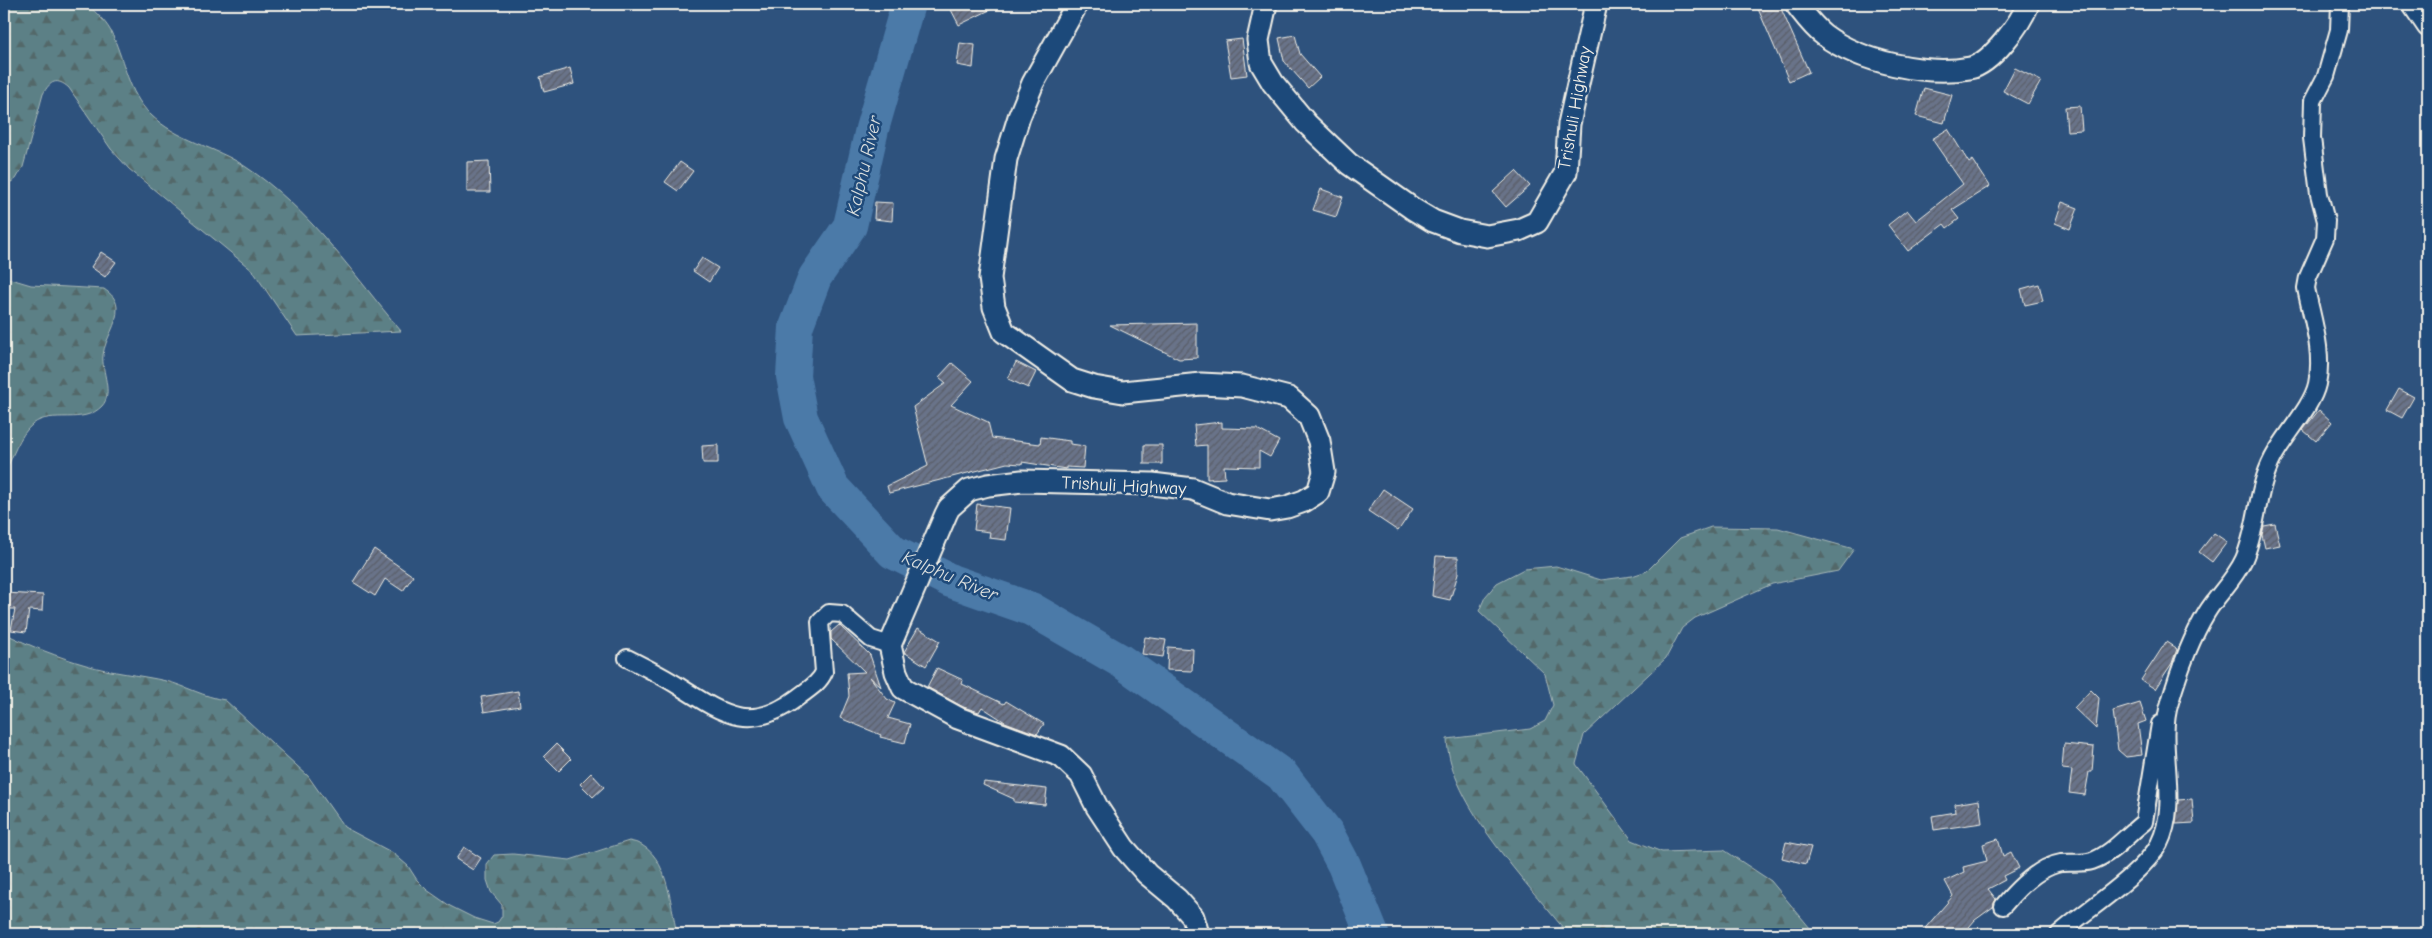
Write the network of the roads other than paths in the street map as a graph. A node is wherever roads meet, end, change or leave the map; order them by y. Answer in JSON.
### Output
{"nodes":[{"id":1,"x":1077,"y":4,"type":"edge"},
{"id":2,"x":1266,"y":4,"type":"edge"},
{"id":3,"x":1596,"y":4,"type":"edge"},
{"id":4,"x":1796,"y":4,"type":"edge"},
{"id":5,"x":2028,"y":4,"type":"edge"},
{"id":6,"x":2340,"y":4,"type":"edge"},
{"id":7,"x":2413,"y":4,"type":"edge"},
{"id":8,"x":2428,"y":26,"type":"edge"},
{"id":9,"x":890,"y":645,"type":"junction"},
{"id":10,"x":627,"y":658,"type":"dead end"},
{"id":11,"x":2168,"y":708,"type":"junction"},
{"id":12,"x":2003,"y":906,"type":"dead end"},
{"id":13,"x":1198,"y":934,"type":"edge"},
{"id":14,"x":2059,"y":934,"type":"edge"}],
"edges":[{"from":1,"to":9,"type":"street","name":"Trishuli Highway"},
{"from":2,"to":3,"type":"street","name":"Trishuli Highway"},
{"from":4,"to":5,"type":"street"},
{"from":6,"to":11,"type":"street"},
{"from":7,"to":8,"type":"street"},
{"from":9,"to":10,"type":"street"},
{"from":9,"to":13,"type":"street"},
{"from":11,"to":12,"type":"street"},
{"from":11,"to":14,"type":"street"}]}
